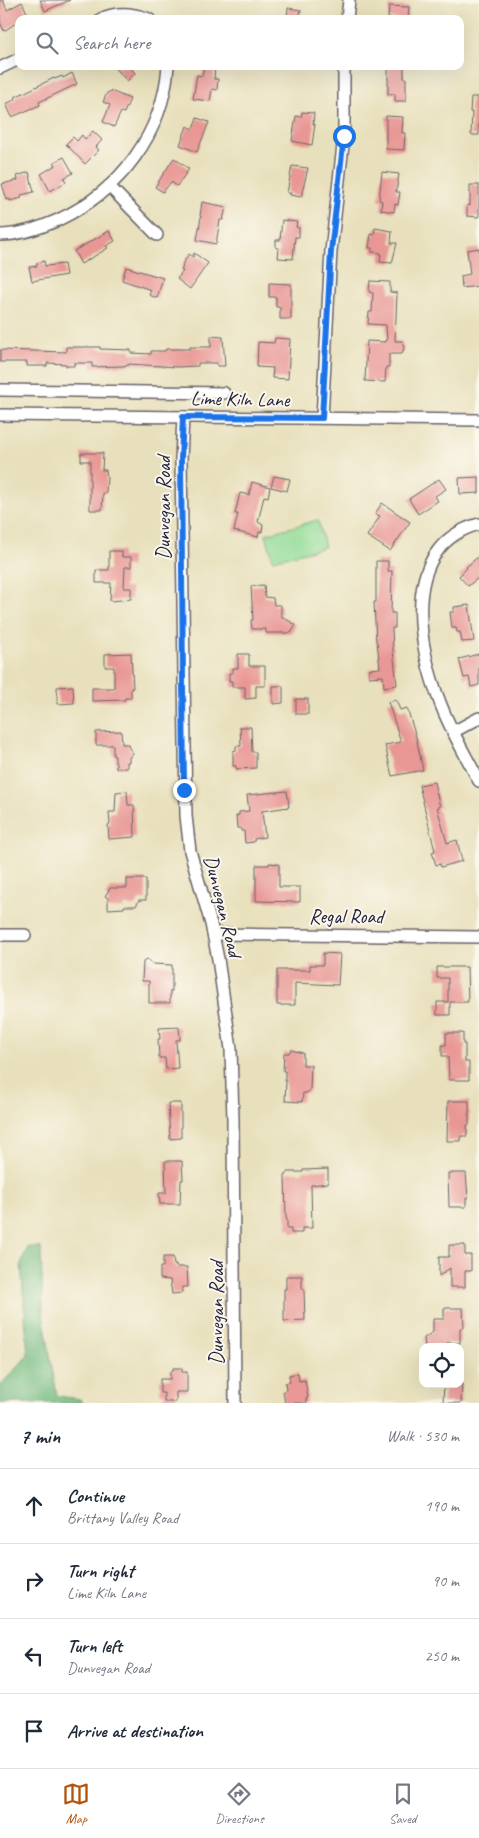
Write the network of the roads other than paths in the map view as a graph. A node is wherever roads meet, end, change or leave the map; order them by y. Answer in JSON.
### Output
{"nodes":[{"id":1,"x":349,"y":0,"type":"edge"},
{"id":2,"x":110,"y":15,"type":"edge"},
{"id":3,"x":137,"y":15,"type":"edge"},
{"id":4,"x":347,"y":15,"type":"edge"},
{"id":5,"x":15,"y":61,"type":"edge"},
{"id":6,"x":0,"y":68,"type":"edge"},
{"id":7,"x":167,"y":70,"type":"edge"},
{"id":8,"x":344,"y":70,"type":"edge"},
{"id":9,"x":109,"y":186,"type":"junction"},
{"id":10,"x":157,"y":235,"type":"dead end"},
{"id":11,"x":0,"y":236,"type":"edge"},
{"id":12,"x":0,"y":390,"type":"edge"},
{"id":13,"x":224,"y":393,"type":"dead end"},
{"id":14,"x":0,"y":415,"type":"edge"},
{"id":15,"x":183,"y":417,"type":"junction"},
{"id":16,"x":322,"y":418,"type":"junction"},
{"id":17,"x":479,"y":420,"type":"edge"},
{"id":18,"x":479,"y":524,"type":"edge"},
{"id":19,"x":479,"y":718,"type":"edge"},
{"id":20,"x":453,"y":732,"type":"junction"},
{"id":21,"x":479,"y":781,"type":"edge"},
{"id":22,"x":0,"y":934,"type":"edge"},
{"id":23,"x":213,"y":934,"type":"junction"},
{"id":24,"x":25,"y":935,"type":"dead end"},
{"id":25,"x":479,"y":937,"type":"edge"},
{"id":26,"x":235,"y":1403,"type":"edge"}],
"edges":[{"from":1,"to":4,"type":"street"},
{"from":2,"to":3,"type":"street"},
{"from":5,"to":6,"type":"street"},
{"from":7,"to":9,"type":"street"},
{"from":8,"to":16,"type":"street"},
{"from":9,"to":10,"type":"street"},
{"from":9,"to":11,"type":"street"},
{"from":12,"to":13,"type":"street"},
{"from":14,"to":15,"type":"street","name":"Lime Kiln Lane"},
{"from":15,"to":16,"type":"street","name":"Lime Kiln Lane"},
{"from":15,"to":23,"type":"street","name":"Dunvegan Road"},
{"from":16,"to":17,"type":"street","name":"Lime Kiln Lane"},
{"from":18,"to":20,"type":"street"},
{"from":19,"to":20,"type":"street"},
{"from":20,"to":21,"type":"street"},
{"from":22,"to":24,"type":"street"},
{"from":23,"to":25,"type":"street","name":"Regal Road"},
{"from":23,"to":26,"type":"street","name":"Dunvegan Road"}]}
